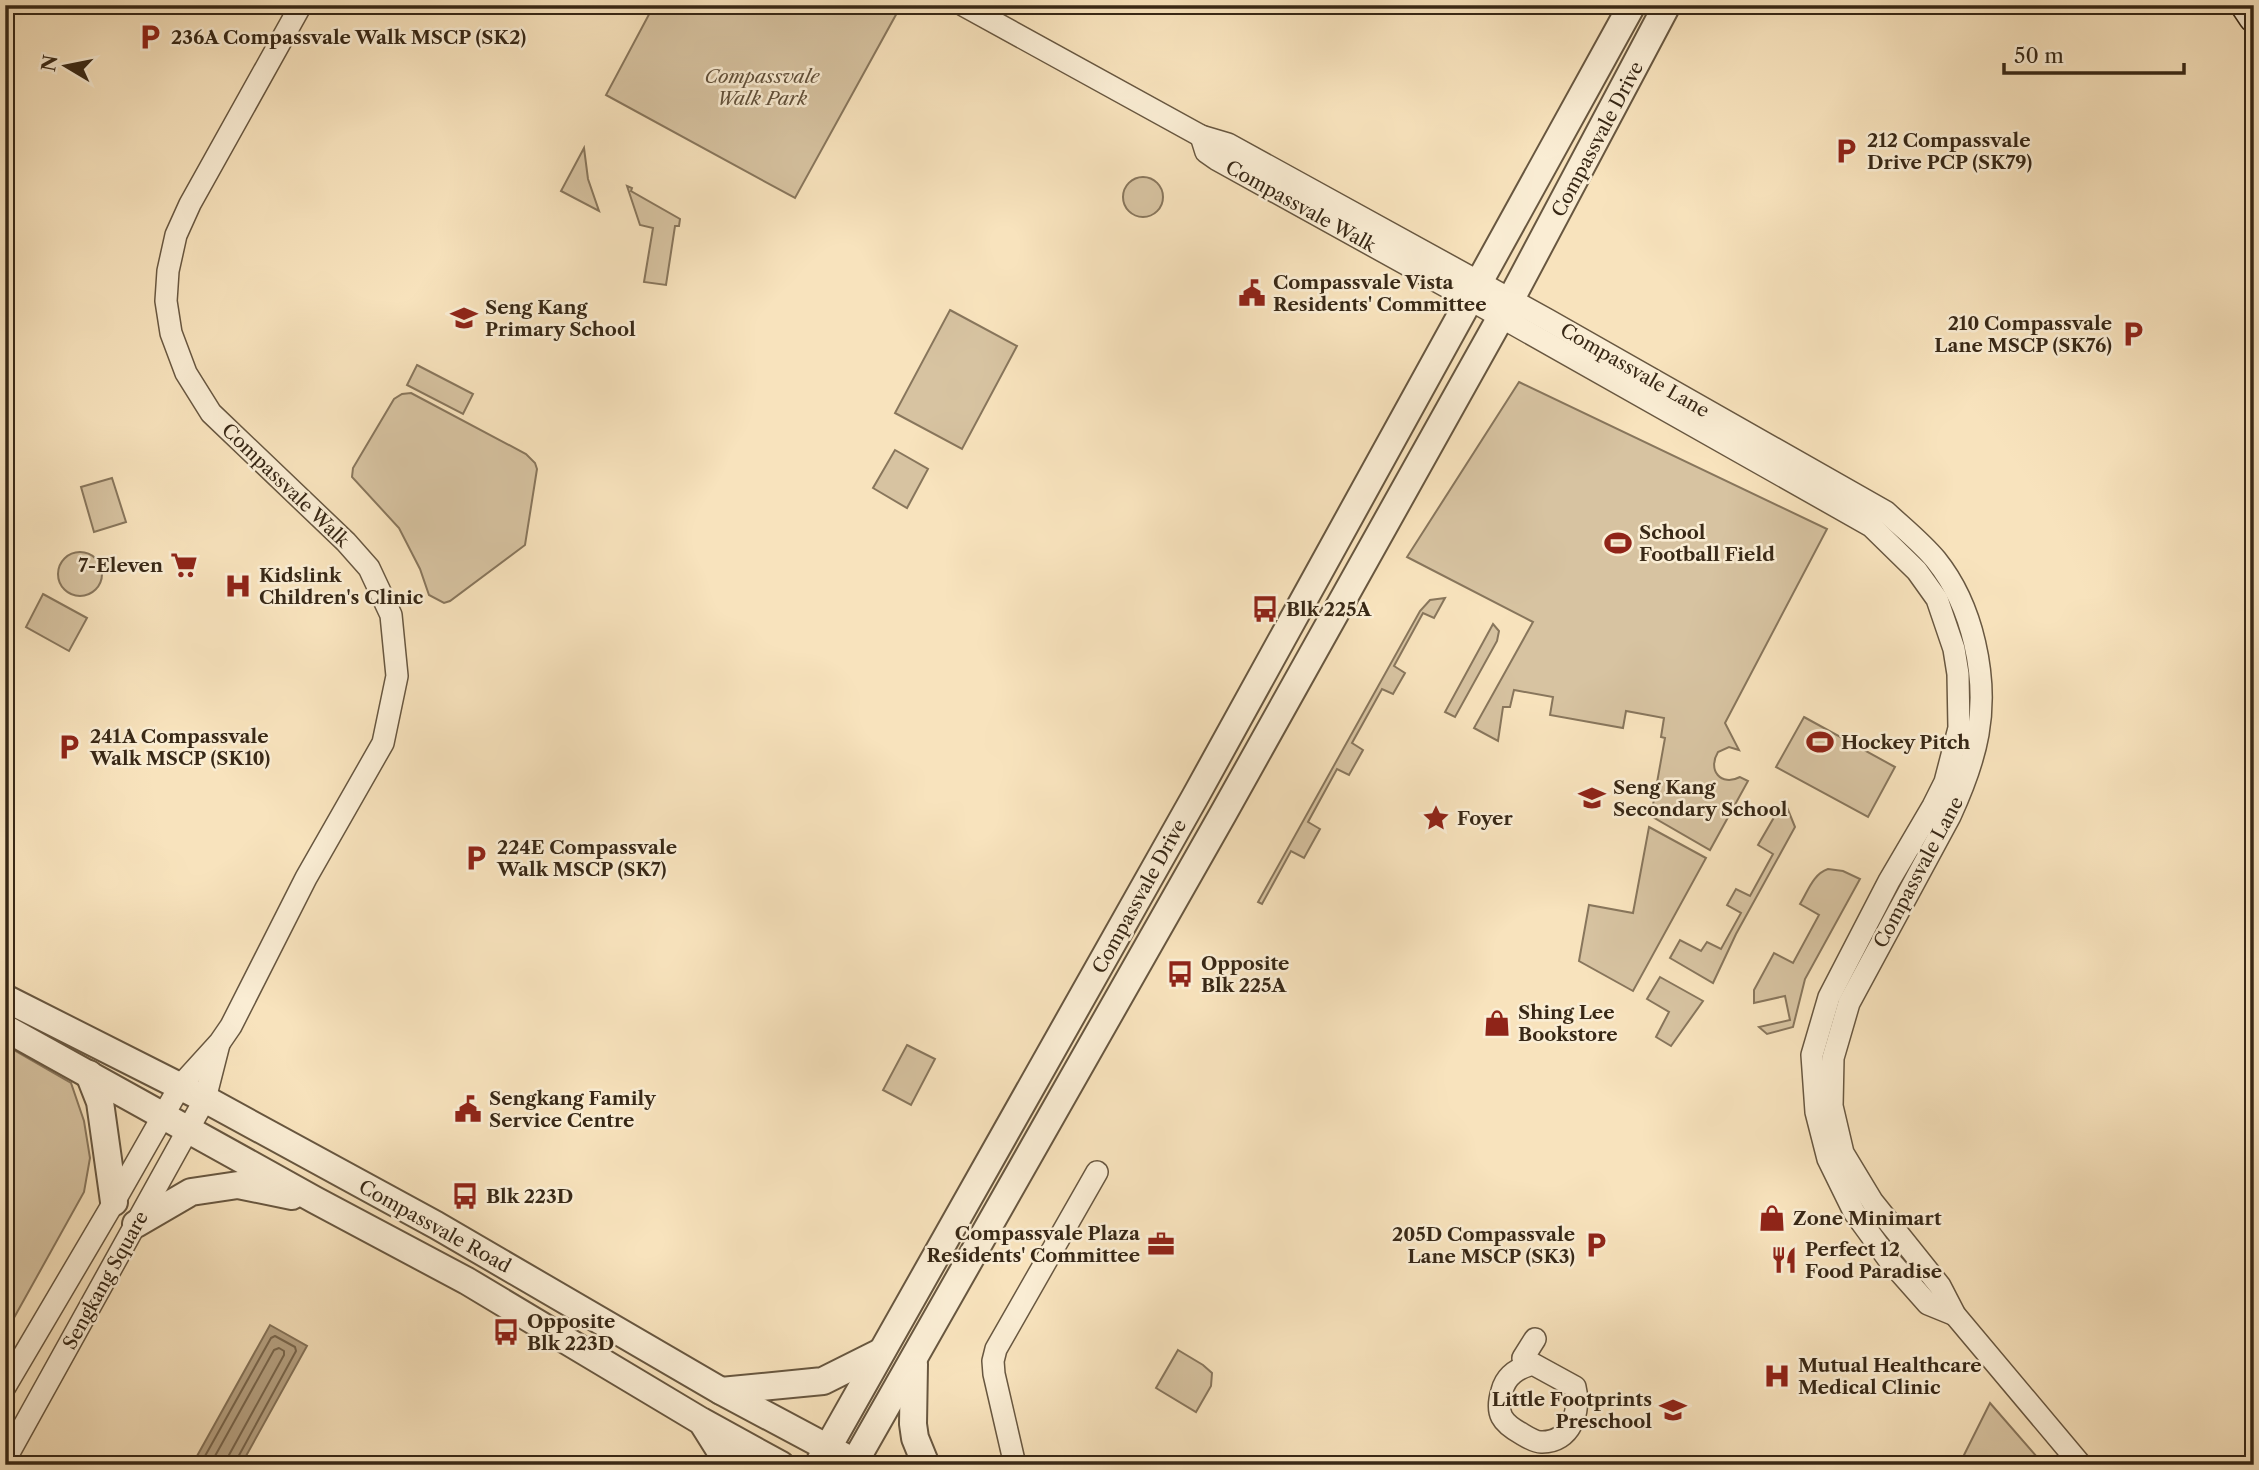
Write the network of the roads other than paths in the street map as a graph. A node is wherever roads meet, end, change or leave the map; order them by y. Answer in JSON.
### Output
{"nodes":[{"id":1,"x":301,"y":5,"type":"edge"},
{"id":2,"x":963,"y":5,"type":"edge"},
{"id":3,"x":1633,"y":5,"type":"edge"},
{"id":4,"x":1667,"y":5,"type":"edge"},
{"id":5,"x":2246,"y":5,"type":"edge"},
{"id":6,"x":2254,"y":17,"type":"edge"},
{"id":7,"x":1475,"y":291,"type":"junction"},
{"id":8,"x":1506,"y":308,"type":"junction"},
{"id":9,"x":5,"y":998,"type":"edge"},
{"id":10,"x":5,"y":1028,"type":"edge"},
{"id":11,"x":220,"y":1042,"type":"junction"},
{"id":12,"x":89,"y":1074,"type":"junction"},
{"id":13,"x":180,"y":1086,"type":"junction"},
{"id":14,"x":205,"y":1100,"type":"junction"},
{"id":15,"x":163,"y":1116,"type":"junction"},
{"id":16,"x":189,"y":1129,"type":"junction"},
{"id":17,"x":1097,"y":1172,"type":"dead end"},
{"id":18,"x":315,"y":1200,"type":"junction"},
{"id":19,"x":114,"y":1202,"type":"junction"},
{"id":20,"x":136,"y":1224,"type":"junction"},
{"id":21,"x":1535,"y":1339,"type":"dead end"},
{"id":22,"x":881,"y":1352,"type":"junction"},
{"id":23,"x":914,"y":1359,"type":"junction"},
{"id":24,"x":14,"y":1360,"type":"edge"},
{"id":25,"x":1522,"y":1363,"type":"dead end"},
{"id":26,"x":5,"y":1387,"type":"edge"},
{"id":27,"x":721,"y":1391,"type":"junction"},
{"id":28,"x":701,"y":1421,"type":"junction"},
{"id":29,"x":822,"y":1456,"type":"edge"},
{"id":30,"x":5,"y":1460,"type":"edge"},
{"id":31,"x":856,"y":1464,"type":"edge"},
{"id":32,"x":729,"y":1465,"type":"edge"},
{"id":33,"x":781,"y":1465,"type":"edge"},
{"id":34,"x":926,"y":1465,"type":"edge"},
{"id":35,"x":1015,"y":1465,"type":"edge"},
{"id":36,"x":2081,"y":1465,"type":"edge"}],
"edges":[{"from":1,"to":11,"type":"street","name":"Compassvale Walk"},
{"from":2,"to":7,"type":"street","name":"Compassvale Walk"},
{"from":3,"to":7,"type":"street","name":"Compassvale Drive"},
{"from":4,"to":8,"type":"street","name":"Compassvale Drive"},
{"from":5,"to":6,"type":"main road"},
{"from":7,"to":8,"type":"street","name":"Compassvale Walk"},
{"from":7,"to":22,"type":"street","name":"Compassvale Drive"},
{"from":8,"to":23,"type":"street","name":"Compassvale Drive"},
{"from":8,"to":36,"type":"street","name":"Compassvale Lane"},
{"from":9,"to":13,"type":"street","name":"Compassvale Road"},
{"from":10,"to":12,"type":"street","name":"Compassvale Road"},
{"from":11,"to":13,"type":"street","name":"Compassvale Walk"},
{"from":11,"to":14,"type":"street","name":"Compassvale Walk"},
{"from":12,"to":15,"type":"street","name":"Compassvale Road"},
{"from":12,"to":19,"type":"street"},
{"from":13,"to":14,"type":"street","name":"Compassvale Road"},
{"from":13,"to":15,"type":"street","name":"Sengkang Square"},
{"from":14,"to":16,"type":"street","name":"Sengkang Square"},
{"from":14,"to":27,"type":"street","name":"Compassvale Road"},
{"from":15,"to":16,"type":"street","name":"Compassvale Road"},
{"from":15,"to":19,"type":"street","name":"Sengkang Square"},
{"from":16,"to":18,"type":"street","name":"Compassvale Road"},
{"from":16,"to":20,"type":"street","name":"Sengkang Square"},
{"from":17,"to":35,"type":"street"},
{"from":18,"to":20,"type":"street"},
{"from":18,"to":28,"type":"street","name":"Compassvale Road"},
{"from":19,"to":24,"type":"street","name":"Sengkang Square"},
{"from":20,"to":30,"type":"street","name":"Sengkang Square"},
{"from":21,"to":25,"type":"street"},
{"from":22,"to":27,"type":"street"},
{"from":22,"to":29,"type":"street","name":"Compassvale Drive"},
{"from":23,"to":31,"type":"street","name":"Compassvale Drive"},
{"from":23,"to":34,"type":"street"},
{"from":24,"to":26,"type":"street","name":"Sengkang Square"},
{"from":27,"to":29,"type":"street","name":"Compassvale Road"},
{"from":28,"to":32,"type":"street"},
{"from":28,"to":33,"type":"street","name":"Compassvale Road"},
{"from":29,"to":31,"type":"street","name":"Compassvale Road"}]}
